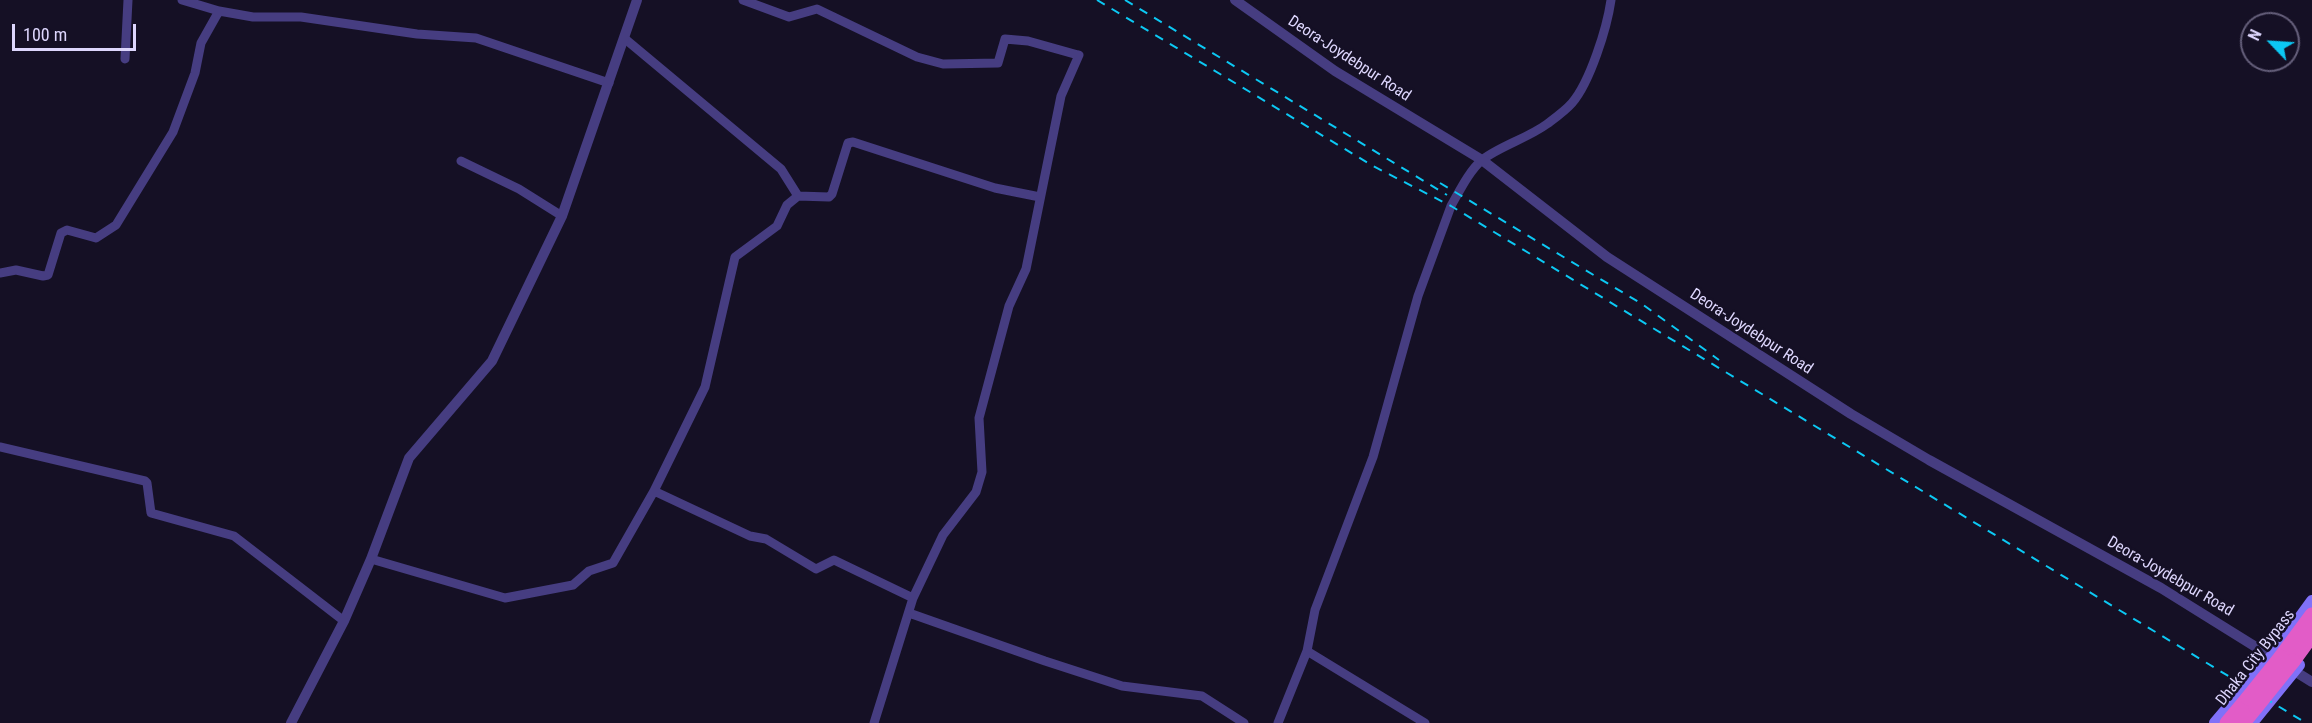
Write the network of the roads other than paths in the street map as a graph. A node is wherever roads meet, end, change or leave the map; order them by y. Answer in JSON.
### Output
{"nodes":[{"id":1,"x":128,"y":0,"type":"edge"},
{"id":2,"x":182,"y":0,"type":"edge"},
{"id":3,"x":637,"y":0,"type":"edge"},
{"id":4,"x":742,"y":0,"type":"edge"},
{"id":5,"x":1611,"y":0,"type":"edge"},
{"id":6,"x":1243,"y":2,"type":"edge"},
{"id":7,"x":219,"y":11,"type":"junction"},
{"id":8,"x":624,"y":38,"type":"junction"},
{"id":9,"x":125,"y":59,"type":"dead end"},
{"id":10,"x":609,"y":83,"type":"junction"},
{"id":11,"x":1482,"y":160,"type":"junction"},
{"id":12,"x":461,"y":161,"type":"dead end"},
{"id":13,"x":798,"y":196,"type":"junction"},
{"id":14,"x":1040,"y":197,"type":"junction"},
{"id":15,"x":562,"y":216,"type":"junction"},
{"id":16,"x":0,"y":273,"type":"edge"},
{"id":17,"x":0,"y":447,"type":"edge"},
{"id":18,"x":654,"y":491,"type":"junction"},
{"id":19,"x":371,"y":559,"type":"junction"},
{"id":20,"x":913,"y":598,"type":"junction"},
{"id":21,"x":2312,"y":602,"type":"edge"},
{"id":22,"x":909,"y":613,"type":"junction"},
{"id":23,"x":2312,"y":615,"type":"edge"},
{"id":24,"x":344,"y":621,"type":"junction"},
{"id":25,"x":2312,"y":635,"type":"edge"},
{"id":26,"x":2312,"y":647,"type":"edge"},
{"id":27,"x":1306,"y":651,"type":"junction"},
{"id":28,"x":2285,"y":661,"type":"junction"},
{"id":29,"x":2312,"y":682,"type":"edge"},
{"id":30,"x":2252,"y":703,"type":"junction"},
{"id":31,"x":291,"y":723,"type":"edge"},
{"id":32,"x":874,"y":723,"type":"edge"},
{"id":33,"x":1244,"y":723,"type":"edge"},
{"id":34,"x":1278,"y":723,"type":"edge"},
{"id":35,"x":1425,"y":723,"type":"edge"},
{"id":36,"x":2215,"y":723,"type":"edge"},
{"id":37,"x":2227,"y":723,"type":"edge"},
{"id":38,"x":2243,"y":723,"type":"edge"},
{"id":39,"x":2251,"y":723,"type":"edge"}],
"edges":[{"from":1,"to":9,"type":"street"},
{"from":2,"to":7,"type":"street"},
{"from":3,"to":8,"type":"street"},
{"from":4,"to":14,"type":"street"},
{"from":5,"to":11,"type":"street"},
{"from":6,"to":11,"type":"street","name":"Deora-Joydebpur Road"},
{"from":7,"to":10,"type":"street"},
{"from":7,"to":16,"type":"street"},
{"from":8,"to":10,"type":"street"},
{"from":8,"to":13,"type":"street"},
{"from":10,"to":15,"type":"street"},
{"from":11,"to":27,"type":"street"},
{"from":11,"to":28,"type":"street","name":"Deora-Joydebpur Road"},
{"from":12,"to":15,"type":"street"},
{"from":13,"to":14,"type":"street"},
{"from":13,"to":18,"type":"street"},
{"from":14,"to":20,"type":"street"},
{"from":15,"to":19,"type":"street"},
{"from":17,"to":24,"type":"street"},
{"from":18,"to":19,"type":"street"},
{"from":18,"to":20,"type":"street"},
{"from":19,"to":24,"type":"street"},
{"from":20,"to":22,"type":"street"},
{"from":21,"to":28,"type":"main road"},
{"from":22,"to":32,"type":"street"},
{"from":22,"to":33,"type":"street"},
{"from":23,"to":28,"type":"highway","name":"Dhaka City Bypass"},
{"from":24,"to":31,"type":"street"},
{"from":25,"to":28,"type":"highway"},
{"from":26,"to":28,"type":"main road"},
{"from":27,"to":34,"type":"street"},
{"from":27,"to":35,"type":"street"},
{"from":28,"to":29,"type":"street","name":"Deora-Joydebpur Road"},
{"from":28,"to":30,"type":"highway","bridge":true},
{"from":28,"to":36,"type":"main road"},
{"from":28,"to":39,"type":"main road"},
{"from":30,"to":37,"type":"highway","name":"Dhaka City Bypass"},
{"from":30,"to":38,"type":"highway"}]}
